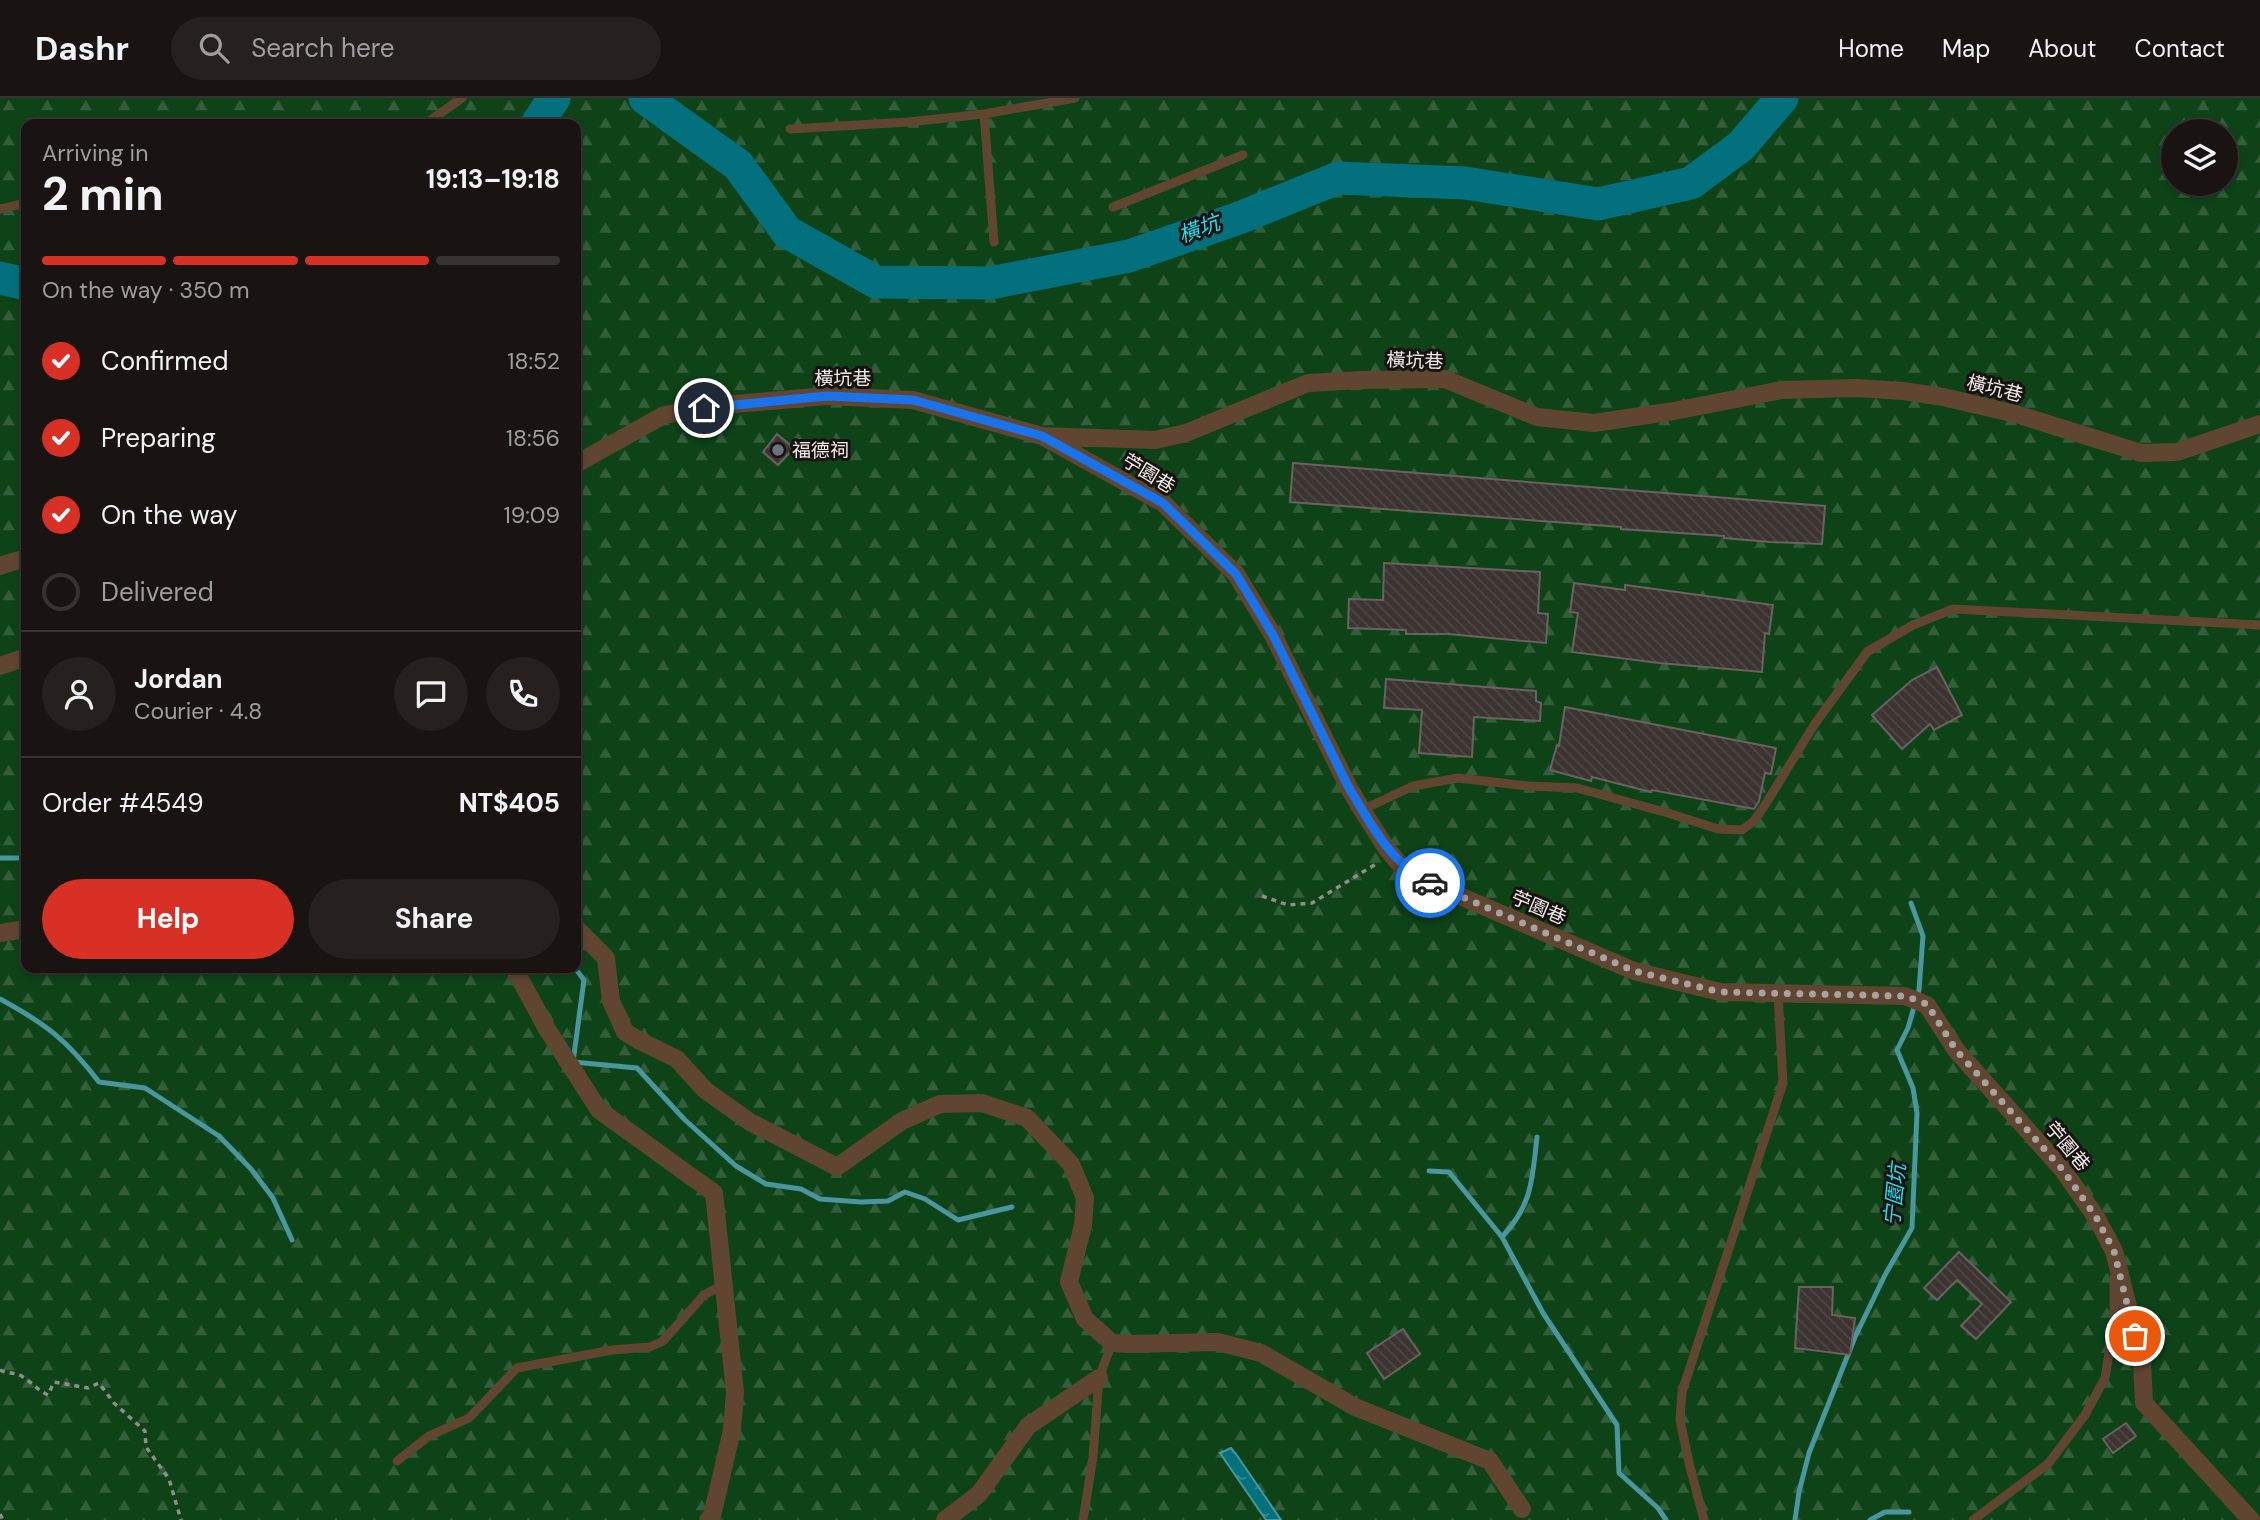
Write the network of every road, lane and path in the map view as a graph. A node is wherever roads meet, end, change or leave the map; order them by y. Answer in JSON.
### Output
{"nodes":[{"id":1,"x":462,"y":98,"type":"edge"},
{"id":2,"x":1076,"y":98,"type":"edge"},
{"id":3,"x":984,"y":114,"type":"junction"},
{"id":4,"x":432,"y":119,"type":"edge"},
{"id":5,"x":790,"y":129,"type":"dead end"},
{"id":6,"x":1243,"y":155,"type":"dead end"},
{"id":7,"x":21,"y":203,"type":"edge"},
{"id":8,"x":1112,"y":207,"type":"dead end"},
{"id":9,"x":0,"y":209,"type":"edge"},
{"id":10,"x":994,"y":242,"type":"dead end"},
{"id":11,"x":2260,"y":424,"type":"edge"},
{"id":12,"x":1042,"y":436,"type":"junction"},
{"id":13,"x":581,"y":461,"type":"edge"},
{"id":14,"x":21,"y":560,"type":"edge"},
{"id":15,"x":0,"y":566,"type":"edge"},
{"id":16,"x":2260,"y":625,"type":"edge"},
{"id":17,"x":21,"y":659,"type":"edge"},
{"id":18,"x":0,"y":666,"type":"edge"},
{"id":19,"x":1362,"y":810,"type":"junction"},
{"id":20,"x":1391,"y":853,"type":"junction"},
{"id":21,"x":1262,"y":896,"type":"dead end"},
{"id":22,"x":21,"y":930,"type":"edge"},
{"id":23,"x":0,"y":933,"type":"edge"},
{"id":24,"x":581,"y":933,"type":"edge"},
{"id":25,"x":517,"y":973,"type":"edge"},
{"id":26,"x":1778,"y":994,"type":"junction"},
{"id":27,"x":2114,"y":1251,"type":"junction"},
{"id":28,"x":724,"y":1284,"type":"junction"},
{"id":29,"x":1112,"y":1343,"type":"junction"},
{"id":30,"x":0,"y":1370,"type":"edge"},
{"id":31,"x":1099,"y":1378,"type":"junction"},
{"id":32,"x":397,"y":1461,"type":"dead end"},
{"id":33,"x":1522,"y":1509,"type":"dead end"},
{"id":34,"x":0,"y":1514,"type":"edge"},
{"id":35,"x":3,"y":1520,"type":"edge"},
{"id":36,"x":181,"y":1520,"type":"edge"},
{"id":37,"x":708,"y":1520,"type":"edge"},
{"id":38,"x":945,"y":1520,"type":"edge"},
{"id":39,"x":1083,"y":1520,"type":"edge"},
{"id":40,"x":1704,"y":1520,"type":"edge"},
{"id":41,"x":1973,"y":1520,"type":"edge"},
{"id":42,"x":2251,"y":1520,"type":"edge"}],
"edges":[{"from":1,"to":4,"type":"lane"},
{"from":2,"to":3,"type":"lane"},
{"from":3,"to":5,"type":"lane"},
{"from":3,"to":10,"type":"lane"},
{"from":6,"to":8,"type":"lane"},
{"from":7,"to":9,"type":"lane"},
{"from":11,"to":12,"type":"street","name":"橫坑巷"},
{"from":12,"to":13,"type":"street","name":"橫坑巷"},
{"from":12,"to":19,"type":"street","name":"苧園巷"},
{"from":14,"to":15,"type":"street"},
{"from":16,"to":19,"type":"lane"},
{"from":17,"to":18,"type":"street"},
{"from":19,"to":20,"type":"street","name":"苧園巷"},
{"from":20,"to":21,"type":"path"},
{"from":20,"to":26,"type":"street","name":"苧園巷"},
{"from":22,"to":23,"type":"street"},
{"from":24,"to":29,"type":"street"},
{"from":25,"to":28,"type":"street"},
{"from":26,"to":27,"type":"street","name":"苧園巷"},
{"from":26,"to":40,"type":"lane"},
{"from":27,"to":41,"type":"lane","name":"苧園巷"},
{"from":27,"to":42,"type":"street","name":"苧園巷"},
{"from":28,"to":32,"type":"lane"},
{"from":28,"to":37,"type":"street"},
{"from":29,"to":31,"type":"lane"},
{"from":29,"to":33,"type":"street"},
{"from":30,"to":36,"type":"path"},
{"from":31,"to":38,"type":"street"},
{"from":31,"to":39,"type":"lane"},
{"from":34,"to":35,"type":"path"}]}
